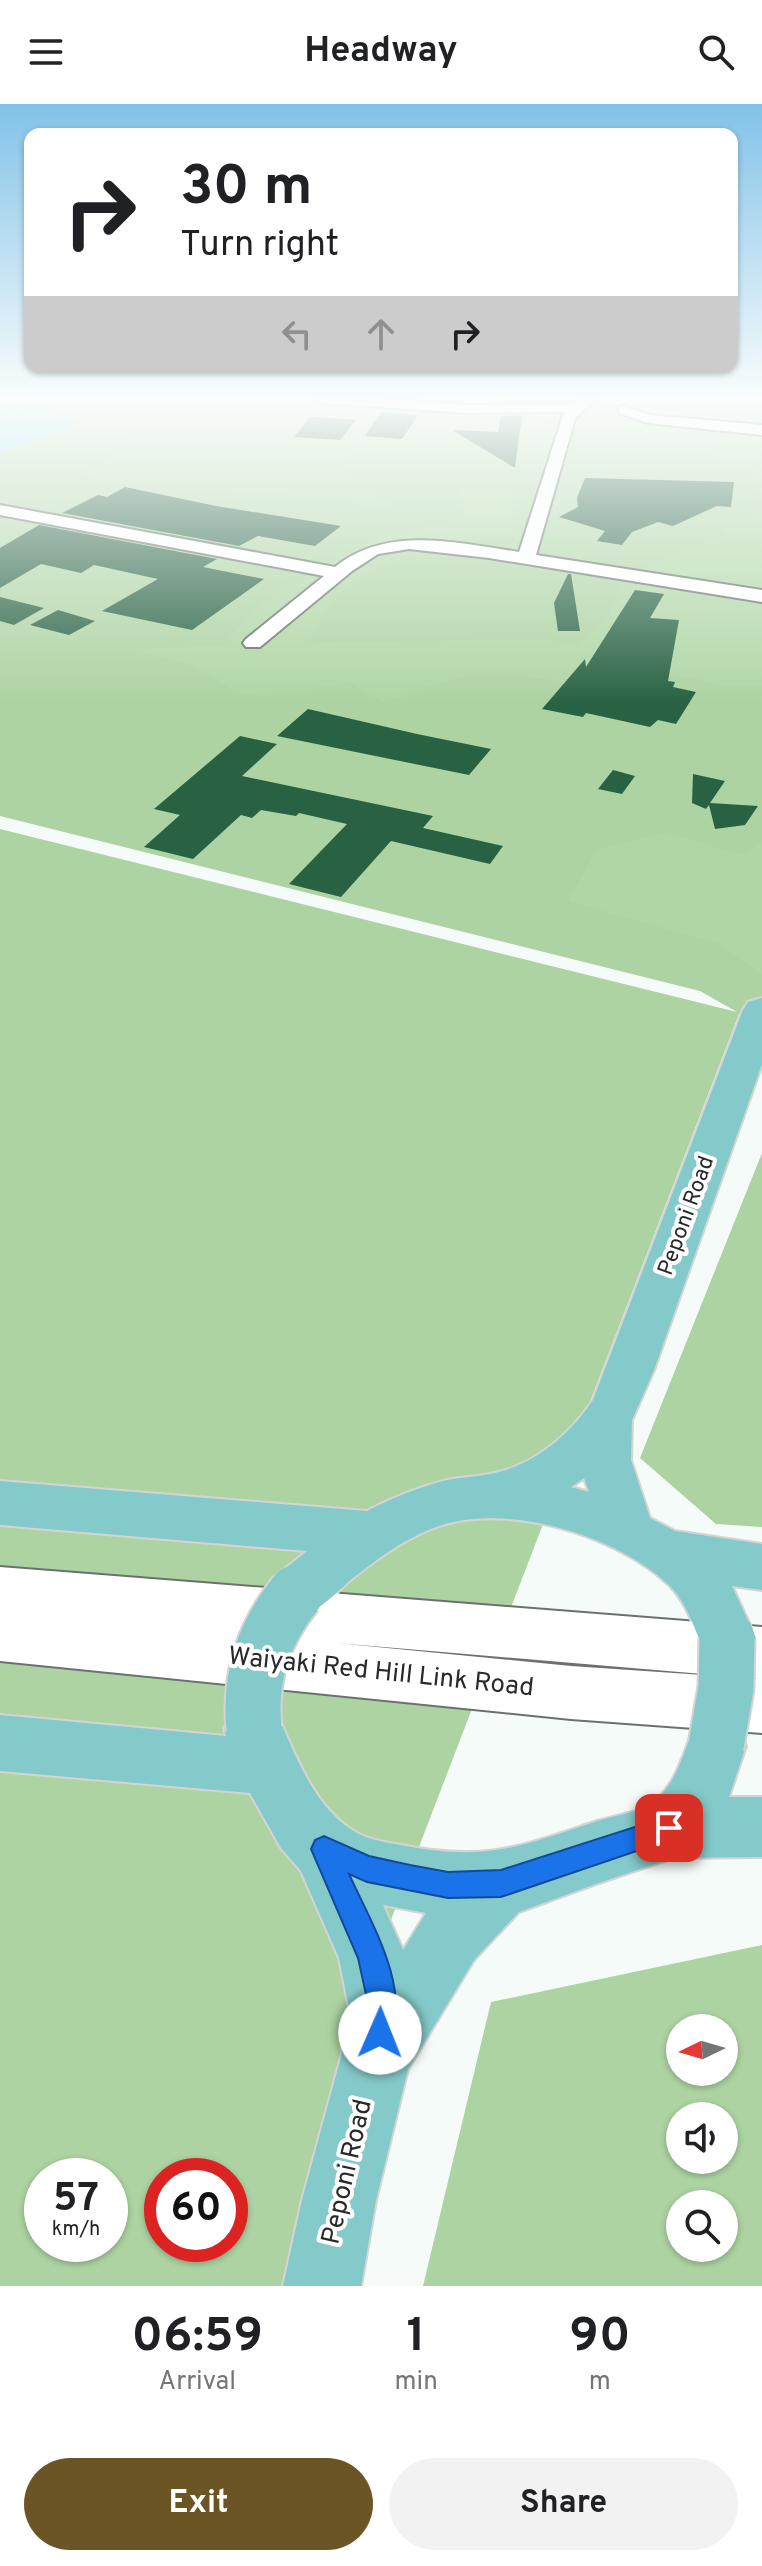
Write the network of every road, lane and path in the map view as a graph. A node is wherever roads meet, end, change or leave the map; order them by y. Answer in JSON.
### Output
{"nodes":[{"id":1,"x":544,"y":501,"type":"edge"},
{"id":2,"x":0,"y":510,"type":"edge"},
{"id":3,"x":489,"y":553,"type":"junction"},
{"id":4,"x":526,"y":558,"type":"junction"},
{"id":5,"x":336,"y":573,"type":"junction"},
{"id":6,"x":471,"y":573,"type":"dead end"},
{"id":7,"x":762,"y":596,"type":"edge"},
{"id":8,"x":253,"y":643,"type":"dead end"},
{"id":9,"x":762,"y":1010,"type":"edge"},
{"id":10,"x":607,"y":1421,"type":"junction"},
{"id":11,"x":496,"y":1494,"type":"junction"},
{"id":12,"x":0,"y":1503,"type":"edge"},
{"id":13,"x":369,"y":1534,"type":"junction"},
{"id":14,"x":650,"y":1543,"type":"junction"},
{"id":15,"x":762,"y":1567,"type":"edge"},
{"id":16,"x":0,"y":1591,"type":"edge"},
{"id":17,"x":0,"y":1636,"type":"edge"},
{"id":18,"x":744,"y":1646,"type":"edge"},
{"id":19,"x":762,"y":1706,"type":"edge"},
{"id":20,"x":0,"y":1743,"type":"edge"},
{"id":21,"x":261,"y":1747,"type":"junction"},
{"id":22,"x":762,"y":1827,"type":"edge"},
{"id":23,"x":669,"y":1828,"type":"junction"},
{"id":24,"x":324,"y":1849,"type":"junction"},
{"id":25,"x":501,"y":1884,"type":"junction"},
{"id":26,"x":376,"y":2057,"type":"junction"},
{"id":27,"x":322,"y":2286,"type":"edge"}],
"edges":[{"from":1,"to":4,"type":"street"},
{"from":2,"to":5,"type":"street"},
{"from":3,"to":4,"type":"street"},
{"from":3,"to":5,"type":"street"},
{"from":3,"to":6,"type":"street"},
{"from":4,"to":7,"type":"street"},
{"from":5,"to":8,"type":"street"},
{"from":9,"to":10,"type":"main road","name":"Peponi Road"},
{"from":10,"to":11,"type":"main road","name":"Peponi Road"},
{"from":10,"to":14,"type":"main road","name":"Peponi Road"},
{"from":11,"to":13,"type":"main road"},
{"from":11,"to":14,"type":"main road"},
{"from":12,"to":13,"type":"main road"},
{"from":13,"to":21,"type":"main road","bridge":true},
{"from":14,"to":15,"type":"main road"},
{"from":14,"to":18,"type":"main road"},
{"from":16,"to":18,"type":"main road","name":"Waiyaki Red Hill Link Road"},
{"from":17,"to":19,"type":"main road","name":"Waiyaki Red Hill Link Road"},
{"from":18,"to":23,"type":"main road","bridge":true},
{"from":20,"to":21,"type":"main road"},
{"from":21,"to":24,"type":"main road"},
{"from":22,"to":23,"type":"main road"},
{"from":23,"to":25,"type":"main road"},
{"from":24,"to":25,"type":"main road"},
{"from":24,"to":26,"type":"main road","name":"Peponi Road"},
{"from":25,"to":26,"type":"main road","name":"Peponi Road"},
{"from":26,"to":27,"type":"main road","name":"Peponi Road"}]}
